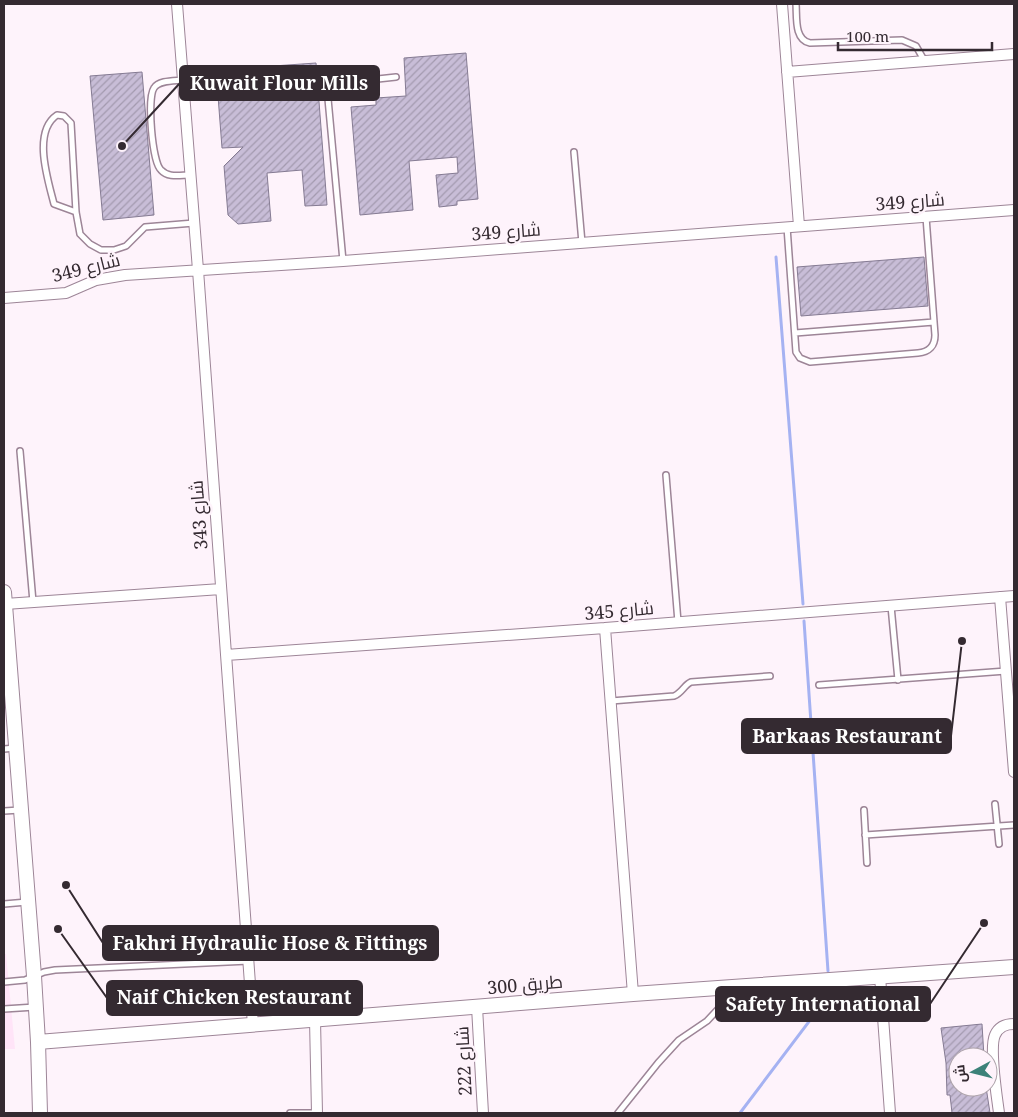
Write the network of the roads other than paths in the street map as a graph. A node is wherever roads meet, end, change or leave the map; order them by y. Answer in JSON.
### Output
{"nodes":[{"id":1,"x":176,"y":4,"type":"edge"},
{"id":2,"x":782,"y":4,"type":"edge"},
{"id":3,"x":796,"y":4,"type":"edge"},
{"id":4,"x":1014,"y":54,"type":"edge"},
{"id":5,"x":924,"y":61,"type":"junction"},
{"id":6,"x":788,"y":72,"type":"junction"},
{"id":7,"x":396,"y":77,"type":"dead end"},
{"id":8,"x":182,"y":80,"type":"junction"},
{"id":9,"x":574,"y":152,"type":"dead end"},
{"id":10,"x":190,"y":174,"type":"junction"},
{"id":11,"x":1014,"y":210,"type":"edge"},
{"id":12,"x":76,"y":212,"type":"junction"},
{"id":13,"x":926,"y":217,"type":"junction"},
{"id":14,"x":194,"y":223,"type":"junction"},
{"id":15,"x":799,"y":226,"type":"junction"},
{"id":16,"x":788,"y":227,"type":"junction"},
{"id":17,"x":582,"y":243,"type":"junction"},
{"id":18,"x":343,"y":261,"type":"junction"},
{"id":19,"x":198,"y":270,"type":"junction"},
{"id":20,"x":4,"y":298,"type":"edge"},
{"id":21,"x":934,"y":322,"type":"junction"},
{"id":22,"x":795,"y":333,"type":"junction"},
{"id":23,"x":20,"y":451,"type":"dead end"},
{"id":24,"x":666,"y":475,"type":"dead end"},
{"id":25,"x":221,"y":589,"type":"junction"},
{"id":26,"x":1014,"y":596,"type":"edge"},
{"id":27,"x":1000,"y":597,"type":"junction"},
{"id":28,"x":4,"y":598,"type":"edge"},
{"id":29,"x":33,"y":602,"type":"junction"},
{"id":30,"x":891,"y":606,"type":"junction"},
{"id":31,"x":678,"y":622,"type":"junction"},
{"id":32,"x":605,"y":628,"type":"junction"},
{"id":33,"x":5,"y":633,"type":"edge"},
{"id":34,"x":226,"y":655,"type":"junction"},
{"id":35,"x":1006,"y":672,"type":"junction"},
{"id":36,"x":770,"y":676,"type":"dead end"},
{"id":37,"x":898,"y":680,"type":"junction"},
{"id":38,"x":7,"y":685,"type":"edge"},
{"id":39,"x":819,"y":686,"type":"dead end"},
{"id":40,"x":610,"y":701,"type":"junction"},
{"id":41,"x":10,"y":748,"type":"edge"},
{"id":42,"x":1014,"y":772,"type":"edge"},
{"id":43,"x":995,"y":804,"type":"dead end"},
{"id":44,"x":20,"y":810,"type":"junction"},
{"id":45,"x":864,"y":810,"type":"dead end"},
{"id":46,"x":4,"y":811,"type":"edge"},
{"id":47,"x":1014,"y":825,"type":"edge"},
{"id":48,"x":997,"y":826,"type":"junction"},
{"id":49,"x":865,"y":835,"type":"junction"},
{"id":50,"x":999,"y":844,"type":"dead end"},
{"id":51,"x":867,"y":863,"type":"dead end"},
{"id":52,"x":28,"y":902,"type":"junction"},
{"id":53,"x":4,"y":904,"type":"edge"},
{"id":54,"x":249,"y":961,"type":"junction"},
{"id":55,"x":1014,"y":967,"type":"edge"},
{"id":56,"x":34,"y":976,"type":"junction"},
{"id":57,"x":880,"y":976,"type":"junction"},
{"id":58,"x":4,"y":982,"type":"edge"},
{"id":59,"x":729,"y":988,"type":"junction"},
{"id":60,"x":633,"y":994,"type":"junction"},
{"id":61,"x":36,"y":1007,"type":"junction"},
{"id":62,"x":477,"y":1007,"type":"junction"},
{"id":63,"x":4,"y":1009,"type":"edge"},
{"id":64,"x":315,"y":1020,"type":"junction"},
{"id":65,"x":1014,"y":1024,"type":"edge"},
{"id":66,"x":253,"y":1025,"type":"junction"},
{"id":67,"x":38,"y":1042,"type":"junction"},
{"id":68,"x":40,"y":1113,"type":"edge"},
{"id":69,"x":290,"y":1113,"type":"edge"},
{"id":70,"x":316,"y":1113,"type":"edge"},
{"id":71,"x":483,"y":1113,"type":"edge"},
{"id":72,"x":618,"y":1113,"type":"edge"},
{"id":73,"x":890,"y":1113,"type":"edge"},
{"id":74,"x":999,"y":1113,"type":"edge"}],
"edges":[{"from":1,"to":8,"type":"street","name":"شارع 343"},
{"from":2,"to":6,"type":"street"},
{"from":3,"to":5,"type":"lane"},
{"from":4,"to":5,"type":"street"},
{"from":5,"to":6,"type":"street"},
{"from":6,"to":15,"type":"street"},
{"from":7,"to":18,"type":"lane"},
{"from":8,"to":10,"type":"street","name":"شارع 343"},
{"from":8,"to":10,"type":"lane"},
{"from":9,"to":17,"type":"lane"},
{"from":10,"to":14,"type":"street","name":"شارع 343"},
{"from":11,"to":13,"type":"street","name":"شارع 349"},
{"from":12,"to":12,"type":"lane"},
{"from":12,"to":14,"type":"lane"},
{"from":13,"to":15,"type":"street","name":"شارع 349"},
{"from":13,"to":21,"type":"lane"},
{"from":14,"to":19,"type":"street","name":"شارع 343"},
{"from":15,"to":16,"type":"street","name":"شارع 349"},
{"from":16,"to":17,"type":"street","name":"شارع 349"},
{"from":16,"to":22,"type":"lane"},
{"from":17,"to":18,"type":"street","name":"شارع 349"},
{"from":18,"to":19,"type":"street","name":"شارع 349"},
{"from":19,"to":20,"type":"street","name":"شارع 349"},
{"from":19,"to":25,"type":"street","name":"شارع 343"},
{"from":21,"to":22,"type":"lane"},
{"from":21,"to":22,"type":"lane"},
{"from":23,"to":29,"type":"lane"},
{"from":24,"to":31,"type":"lane"},
{"from":25,"to":29,"type":"street"},
{"from":25,"to":34,"type":"street","name":"شارع 343"},
{"from":26,"to":27,"type":"street","name":"شارع 345"},
{"from":27,"to":30,"type":"street","name":"شارع 345"},
{"from":27,"to":35,"type":"street"},
{"from":28,"to":29,"type":"street"},
{"from":28,"to":33,"type":"main road"},
{"from":30,"to":31,"type":"street","name":"شارع 345"},
{"from":30,"to":37,"type":"lane"},
{"from":31,"to":32,"type":"street","name":"شارع 345"},
{"from":32,"to":34,"type":"street","name":"شارع 345"},
{"from":32,"to":40,"type":"street"},
{"from":33,"to":38,"type":"main road"},
{"from":34,"to":54,"type":"street","name":"شارع 343"},
{"from":35,"to":37,"type":"lane"},
{"from":35,"to":42,"type":"street"},
{"from":36,"to":40,"type":"lane"},
{"from":37,"to":39,"type":"lane"},
{"from":38,"to":41,"type":"main road"},
{"from":40,"to":60,"type":"street"},
{"from":41,"to":44,"type":"main road"},
{"from":43,"to":48,"type":"lane"},
{"from":44,"to":46,"type":"lane"},
{"from":44,"to":52,"type":"main road"},
{"from":45,"to":49,"type":"lane"},
{"from":47,"to":48,"type":"lane"},
{"from":48,"to":49,"type":"lane"},
{"from":48,"to":50,"type":"lane"},
{"from":49,"to":51,"type":"lane"},
{"from":52,"to":53,"type":"lane"},
{"from":52,"to":56,"type":"main road"},
{"from":54,"to":56,"type":"lane"},
{"from":54,"to":66,"type":"street","name":"شارع 343"},
{"from":55,"to":57,"type":"main road","name":"طريق 300"},
{"from":56,"to":58,"type":"lane"},
{"from":56,"to":61,"type":"main road"},
{"from":57,"to":59,"type":"main road","name":"طريق 300"},
{"from":57,"to":73,"type":"street"},
{"from":59,"to":60,"type":"main road","name":"طريق 300"},
{"from":59,"to":72,"type":"lane"},
{"from":60,"to":62,"type":"main road","name":"طريق 300"},
{"from":61,"to":63,"type":"lane"},
{"from":61,"to":67,"type":"main road"},
{"from":62,"to":64,"type":"main road","name":"طريق 300"},
{"from":62,"to":71,"type":"street","name":"شارع 222"},
{"from":64,"to":66,"type":"main road","name":"طريق 300"},
{"from":64,"to":70,"type":"street"},
{"from":65,"to":74,"type":"street"},
{"from":66,"to":67,"type":"main road","name":"طريق 300"},
{"from":67,"to":68,"type":"main road"},
{"from":69,"to":70,"type":"lane"}]}
